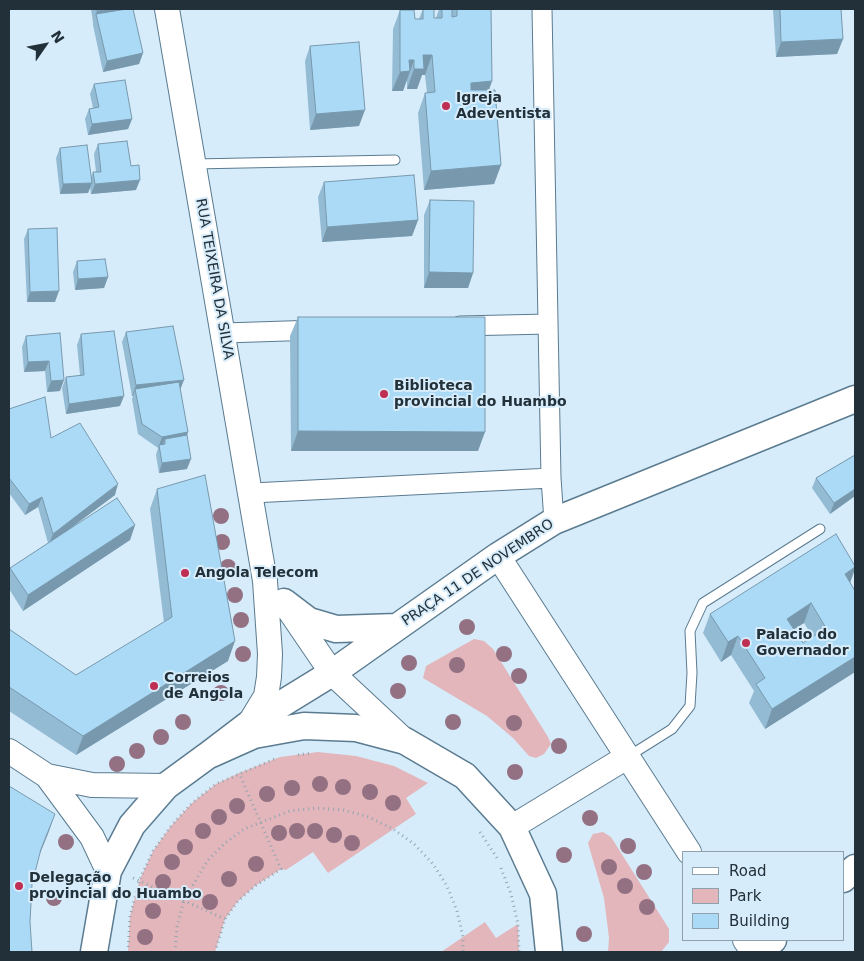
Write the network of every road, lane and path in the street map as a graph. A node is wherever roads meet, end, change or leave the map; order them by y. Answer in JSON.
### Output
{"nodes":[{"id":1,"x":167,"y":9,"type":"edge"},
{"id":2,"x":542,"y":9,"type":"edge"},
{"id":3,"x":395,"y":160,"type":"dead end"},
{"id":4,"x":194,"y":164,"type":"junction"},
{"id":5,"x":548,"y":324,"type":"junction"},
{"id":6,"x":440,"y":327,"type":"edge"},
{"id":7,"x":332,"y":330,"type":"edge"},
{"id":8,"x":224,"y":333,"type":"junction"},
{"id":9,"x":855,"y":399,"type":"edge"},
{"id":10,"x":550,"y":478,"type":"junction"},
{"id":11,"x":252,"y":493,"type":"junction"},
{"id":12,"x":554,"y":521,"type":"junction"},
{"id":13,"x":820,"y":529,"type":"dead end"},
{"id":14,"x":261,"y":549,"type":"junction"},
{"id":15,"x":498,"y":556,"type":"junction"},
{"id":16,"x":284,"y":602,"type":"junction"},
{"id":17,"x":398,"y":627,"type":"junction"},
{"id":18,"x":332,"y":673,"type":"junction"},
{"id":19,"x":249,"y":724,"type":"junction"},
{"id":20,"x":405,"y":741,"type":"junction"},
{"id":21,"x":9,"y":751,"type":"edge"},
{"id":22,"x":318,"y":752,"type":"dead end"},
{"id":23,"x":207,"y":756,"type":"junction"},
{"id":24,"x":290,"y":756,"type":"dead end"},
{"id":25,"x":627,"y":756,"type":"junction"},
{"id":26,"x":280,"y":757,"type":"dead end"},
{"id":27,"x":238,"y":773,"type":"junction"},
{"id":28,"x":47,"y":776,"type":"junction"},
{"id":29,"x":166,"y":786,"type":"junction"},
{"id":30,"x":259,"y":823,"type":"junction"},
{"id":31,"x":512,"y":827,"type":"junction"},
{"id":32,"x":478,"y":828,"type":"dead end"},
{"id":33,"x":688,"y":851,"type":"edge"},
{"id":34,"x":855,"y":868,"type":"edge"},
{"id":35,"x":108,"y":871,"type":"junction"},
{"id":36,"x":844,"y":878,"type":"edge"},
{"id":37,"x":140,"y":879,"type":"junction"},
{"id":38,"x":184,"y":900,"type":"junction"},
{"id":39,"x":225,"y":919,"type":"junction"},
{"id":40,"x":746,"y":941,"type":"edge"},
{"id":41,"x":772,"y":941,"type":"edge"},
{"id":42,"x":92,"y":951,"type":"edge"},
{"id":43,"x":128,"y":952,"type":"edge"},
{"id":44,"x":175,"y":952,"type":"edge"},
{"id":45,"x":215,"y":952,"type":"edge"},
{"id":46,"x":463,"y":952,"type":"edge"},
{"id":47,"x":519,"y":952,"type":"edge"},
{"id":48,"x":549,"y":952,"type":"edge"},
{"id":49,"x":753,"y":952,"type":"edge"},
{"id":50,"x":759,"y":952,"type":"edge"}],
"edges":[{"from":1,"to":4,"type":"street","name":"RUA TEIXEIRA DA SILVA"},
{"from":2,"to":5,"type":"street"},
{"from":3,"to":4,"type":"lane"},
{"from":4,"to":8,"type":"street","name":"RUA TEIXEIRA DA SILVA"},
{"from":5,"to":6,"type":"street"},
{"from":5,"to":10,"type":"street"},
{"from":7,"to":8,"type":"street"},
{"from":8,"to":11,"type":"street","name":"RUA TEIXEIRA DA SILVA"},
{"from":9,"to":12,"type":"main road","name":"PRAÇA 11 DE NOVEMBRO"},
{"from":10,"to":11,"type":"street"},
{"from":10,"to":12,"type":"street"},
{"from":11,"to":14,"type":"street","name":"RUA TEIXEIRA DA SILVA"},
{"from":12,"to":15,"type":"main road","name":"PRAÇA 11 DE NOVEMBRO"},
{"from":13,"to":25,"type":"lane"},
{"from":14,"to":16,"type":"street","name":"RUA TEIXEIRA DA SILVA"},
{"from":14,"to":19,"type":"street","name":"RUA TEIXEIRA DA SILVA"},
{"from":15,"to":17,"type":"main road","name":"PRAÇA 11 DE NOVEMBRO"},
{"from":15,"to":25,"type":"street"},
{"from":16,"to":17,"type":"main road"},
{"from":16,"to":18,"type":"street","name":"RUA TEIXEIRA DA SILVA"},
{"from":17,"to":18,"type":"main road","name":"PRAÇA 11 DE NOVEMBRO"},
{"from":18,"to":19,"type":"main road","name":"PRAÇA 11 DE NOVEMBRO"},
{"from":18,"to":20,"type":"street","name":"RUA TEIXEIRA DA SILVA"},
{"from":19,"to":23,"type":"main road","name":"PRAÇA 11 DE NOVEMBRO"},
{"from":20,"to":23,"type":"main road","name":"PRAÇA 11 DE NOVEMBRO"},
{"from":20,"to":31,"type":"main road","name":"PRAÇA 11 DE NOVEMBRO"},
{"from":21,"to":28,"type":"street"},
{"from":22,"to":24,"type":"path"},
{"from":23,"to":29,"type":"main road","name":"PRAÇA 11 DE NOVEMBRO"},
{"from":25,"to":31,"type":"street"},
{"from":25,"to":33,"type":"street"},
{"from":26,"to":27,"type":"path"},
{"from":27,"to":30,"type":"path"},
{"from":27,"to":37,"type":"path"},
{"from":28,"to":29,"type":"street"},
{"from":28,"to":35,"type":"street"},
{"from":29,"to":35,"type":"main road","name":"PRAÇA 11 DE NOVEMBRO"},
{"from":30,"to":38,"type":"path"},
{"from":30,"to":39,"type":"path"},
{"from":30,"to":46,"type":"path"},
{"from":31,"to":48,"type":"main road","name":"PRAÇA 11 DE NOVEMBRO"},
{"from":32,"to":47,"type":"path"},
{"from":34,"to":36,"type":"main road"},
{"from":35,"to":37,"type":"path"},
{"from":35,"to":42,"type":"main road","name":"PRAÇA 11 DE NOVEMBRO"},
{"from":37,"to":38,"type":"path"},
{"from":37,"to":43,"type":"path"},
{"from":38,"to":39,"type":"path"},
{"from":38,"to":44,"type":"path"},
{"from":39,"to":45,"type":"path"},
{"from":40,"to":49,"type":"street"},
{"from":41,"to":50,"type":"main road"}]}
